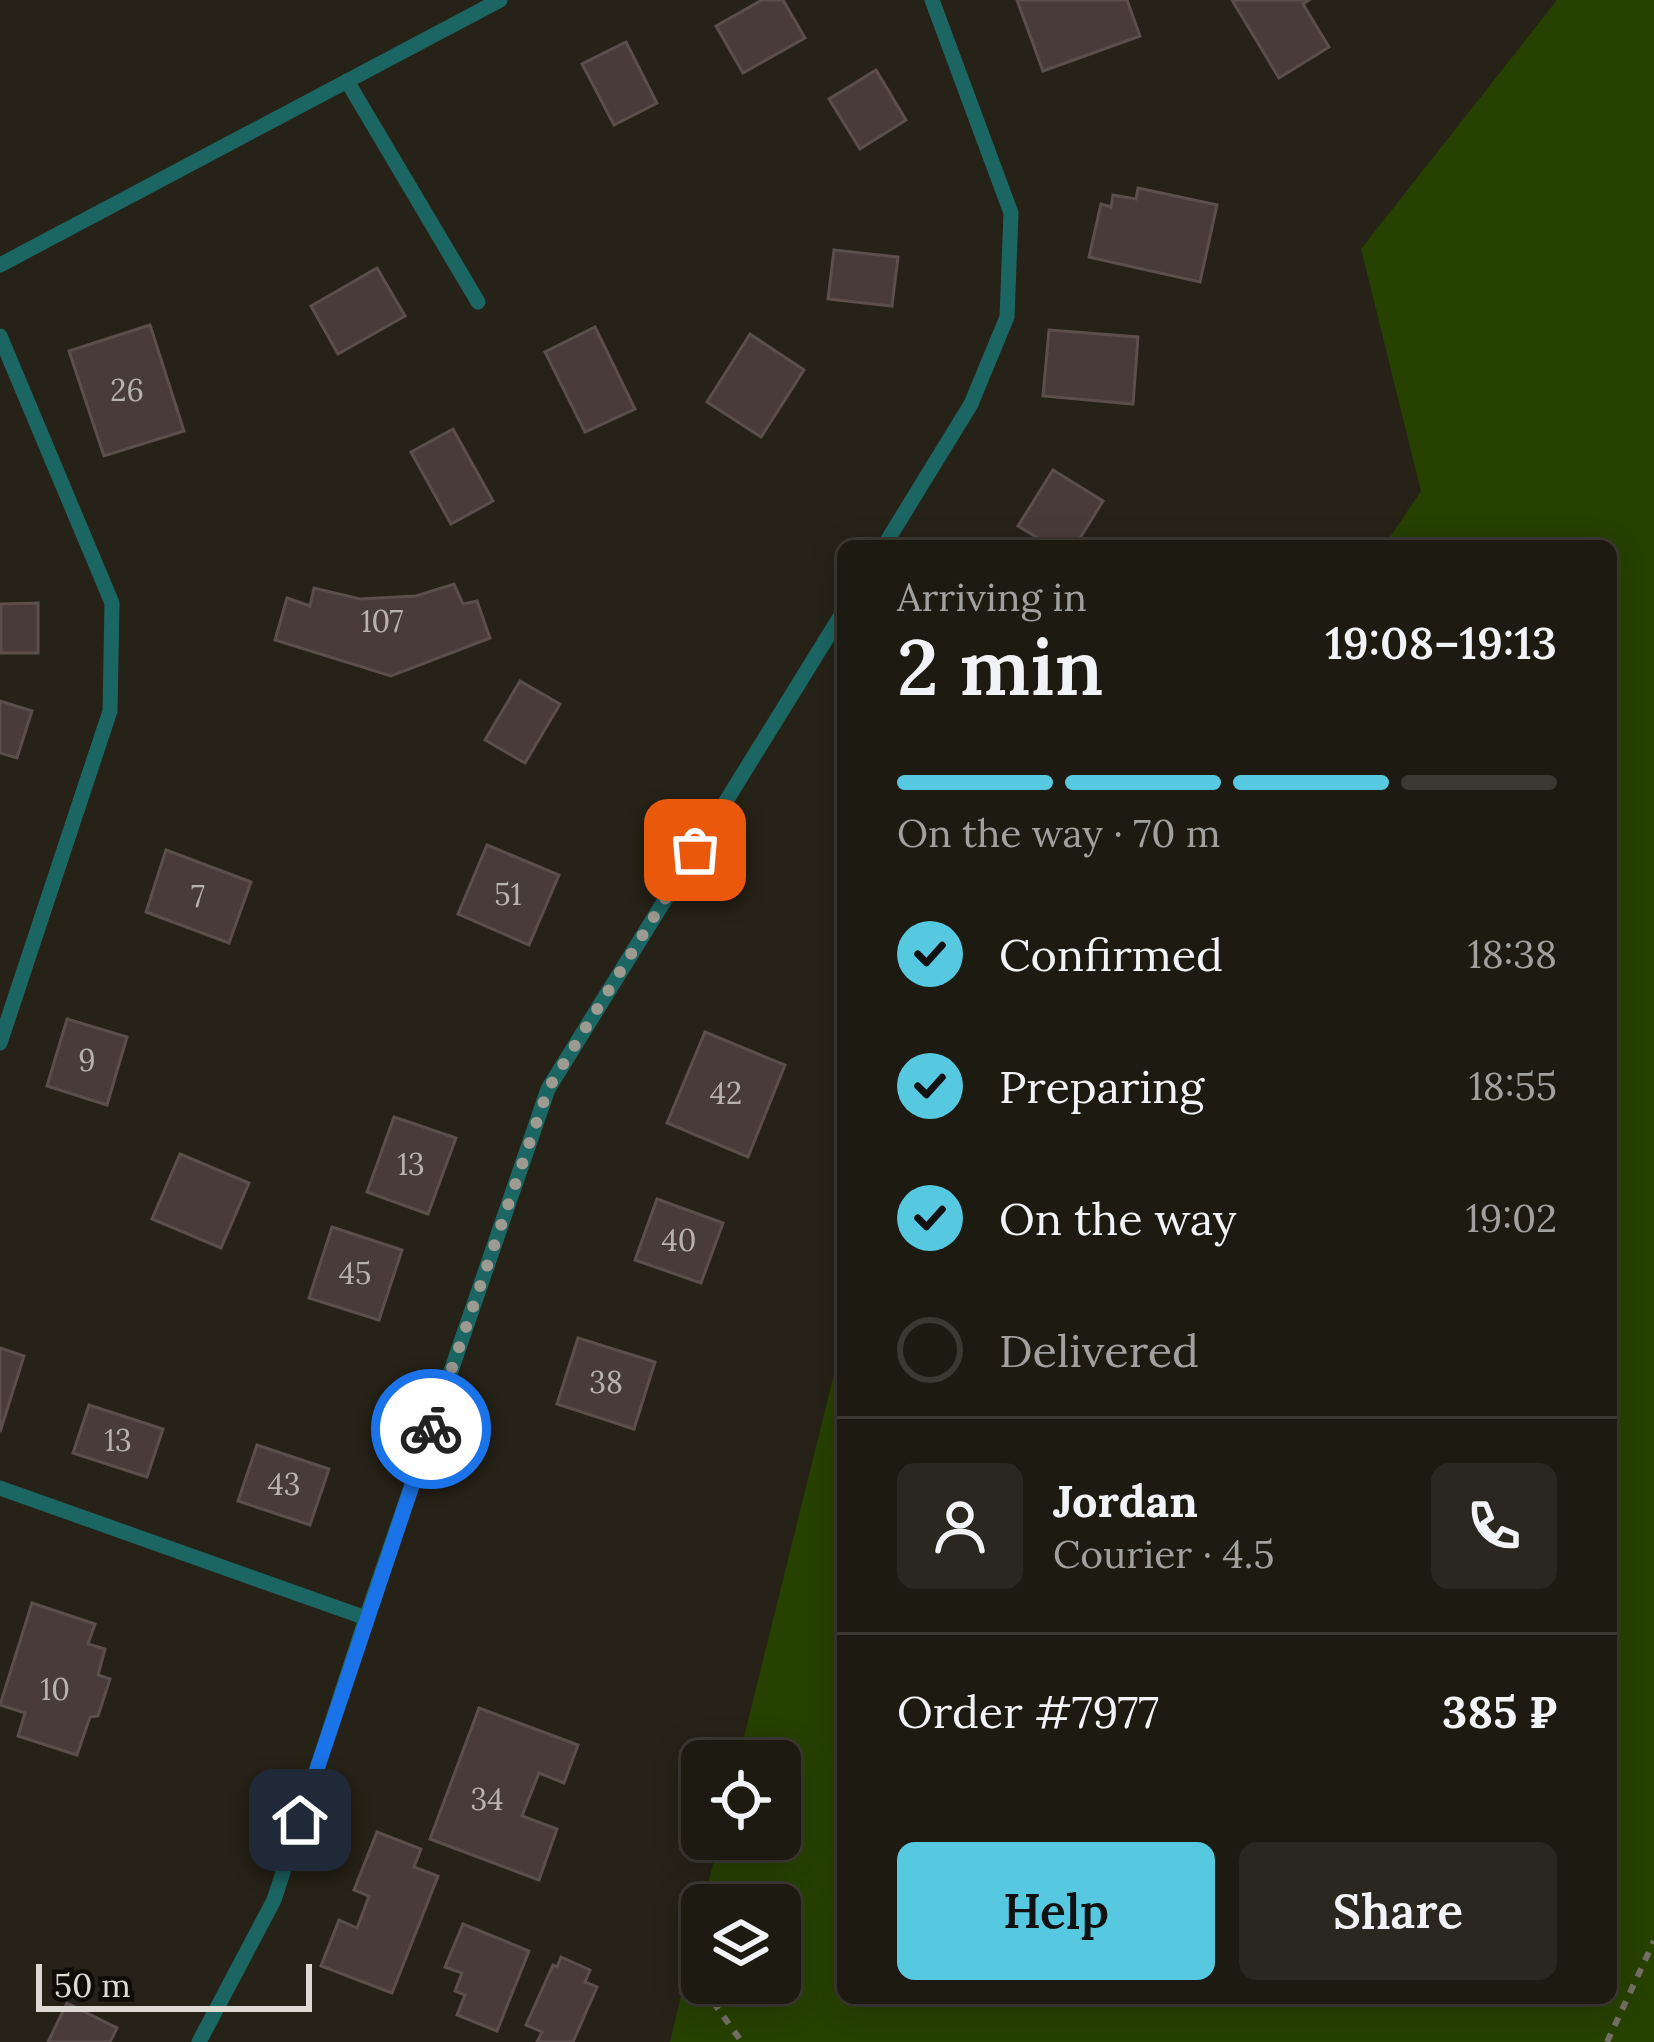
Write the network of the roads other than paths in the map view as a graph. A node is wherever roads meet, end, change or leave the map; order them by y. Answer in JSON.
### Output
{"nodes":[{"id":1,"x":500,"y":0,"type":"edge"},
{"id":2,"x":932,"y":0,"type":"edge"},
{"id":3,"x":347,"y":81,"type":"junction"},
{"id":4,"x":0,"y":266,"type":"edge"},
{"id":5,"x":478,"y":302,"type":"dead end"},
{"id":6,"x":0,"y":336,"type":"edge"},
{"id":7,"x":888,"y":540,"type":"edge"},
{"id":8,"x":837,"y":622,"type":"edge"},
{"id":9,"x":0,"y":1043,"type":"edge"},
{"id":10,"x":0,"y":1488,"type":"edge"},
{"id":11,"x":365,"y":1618,"type":"junction"},
{"id":12,"x":199,"y":2042,"type":"edge"}],
"edges":[{"from":1,"to":3,"type":"lane"},
{"from":2,"to":7,"type":"lane"},
{"from":3,"to":4,"type":"lane"},
{"from":3,"to":5,"type":"lane"},
{"from":6,"to":9,"type":"lane"},
{"from":8,"to":11,"type":"lane"},
{"from":10,"to":11,"type":"lane"},
{"from":11,"to":12,"type":"lane"}]}
